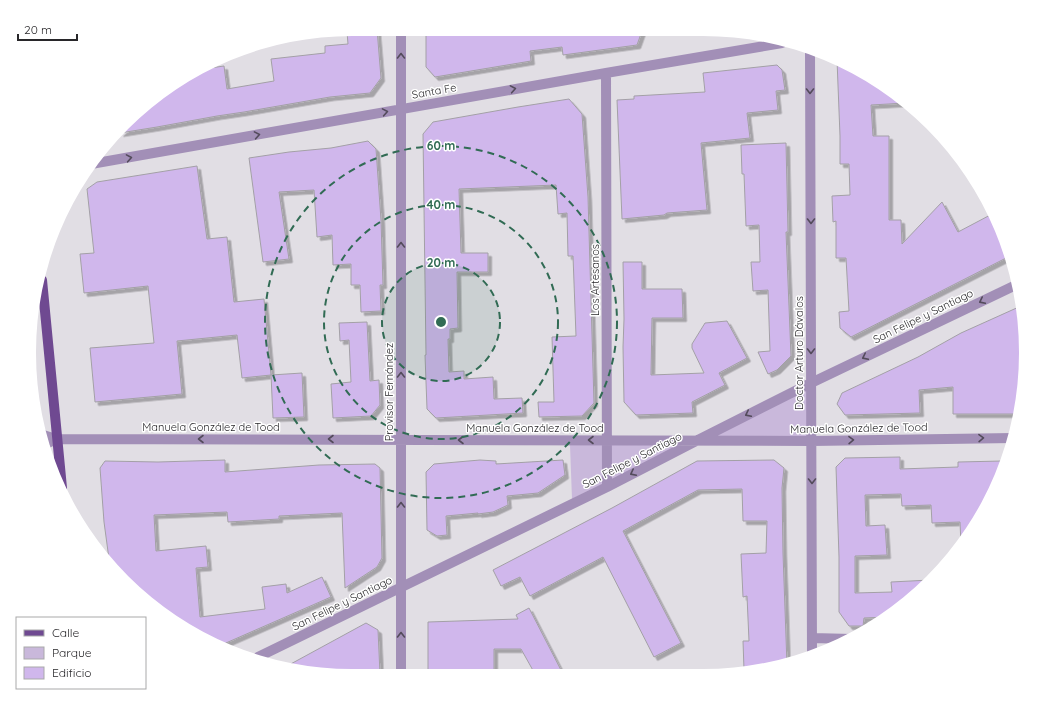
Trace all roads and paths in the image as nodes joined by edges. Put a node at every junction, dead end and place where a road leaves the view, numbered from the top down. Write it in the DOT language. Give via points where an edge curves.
graph roads {
  1 [pos="401,36"];
  2 [pos="774,44"];
  3 [pos="810,55"];
  4 [pos="606,73"];
  5 [pos="401,109"];
  6 [pos="99,163"];
  7 [pos="1012,287"];
  8 [pos="43,288"];
  9 [pos="812,383"];
  10 [pos="48,436"];
  11 [pos="56,438"];
  12 [pos="1007,438"];
  13 [pos="401,440"];
  14 [pos="607,440"];
  15 [pos="696,440"];
  16 [pos="812,441"];
  17 [pos="49,442"];
  18 [pos="60,475"];
  19 [pos="606,487"];
  20 [pos="402,587"];
  21 [pos="812,638"];
  22 [pos="837,639"];
  23 [pos="812,649"];
  24 [pos="262,655"];
  25 [pos="401,669"];
  5 -- 1 [label="street, Provisor Fernández, one-way"];
  2 -- 4 [label="street, Santa Fe"];
  3 -- 9 [label="street, Doctor Arturo Dávalos, one-way"];
  5 -- 4 [label="street, Santa Fe, one-way"];
  4 -- 14 [label="street, Los Artesanos"];
  6 -- 5 [label="street, Santa Fe, one-way"];
  13 -- 5 [label="street, Provisor Fernández, one-way"];
  7 -- 9 [label="street, San Felipe y Santiago, one-way"];
  8 -- 11 [label="main road"];
  9 -- 15 [label="street, San Felipe y Santiago, one-way"];
  9 -- 16 [label="street, Doctor Arturo Dávalos"];
  10 -- 11 [label="street, Manuela González de Tood"];
  13 -- 11 [label="street, Manuela González de Tood, one-way"];
  11 -- 17 [label="street"];
  11 -- 18 [label="main road"];
  16 -- 12 [label="street, Manuela González de Tood, one-way"];
  14 -- 13 [label="street, Manuela González de Tood, one-way"];
  20 -- 13 [label="street, Provisor Fernández, one-way"];
  14 -- 15 [label="street, Manuela González de Tood"];
  14 -- 19 [label="street, Los Artesanos"];
  15 -- 16 [label="street, Manuela González de Tood"];
  15 -- 19 [label="street, San Felipe y Santiago, one-way"];
  16 -- 21 [label="street, Doctor Arturo Dávalos, one-way"];
  19 -- 20 [label="street, San Felipe y Santiago"];
  20 -- 24 [label="street, San Felipe y Santiago"];
  25 -- 20 [label="street, Provisor Fernández, one-way"];
  21 -- 22 [label="street"];
  21 -- 23 [label="street, Doctor Arturo Dávalos"];
}
